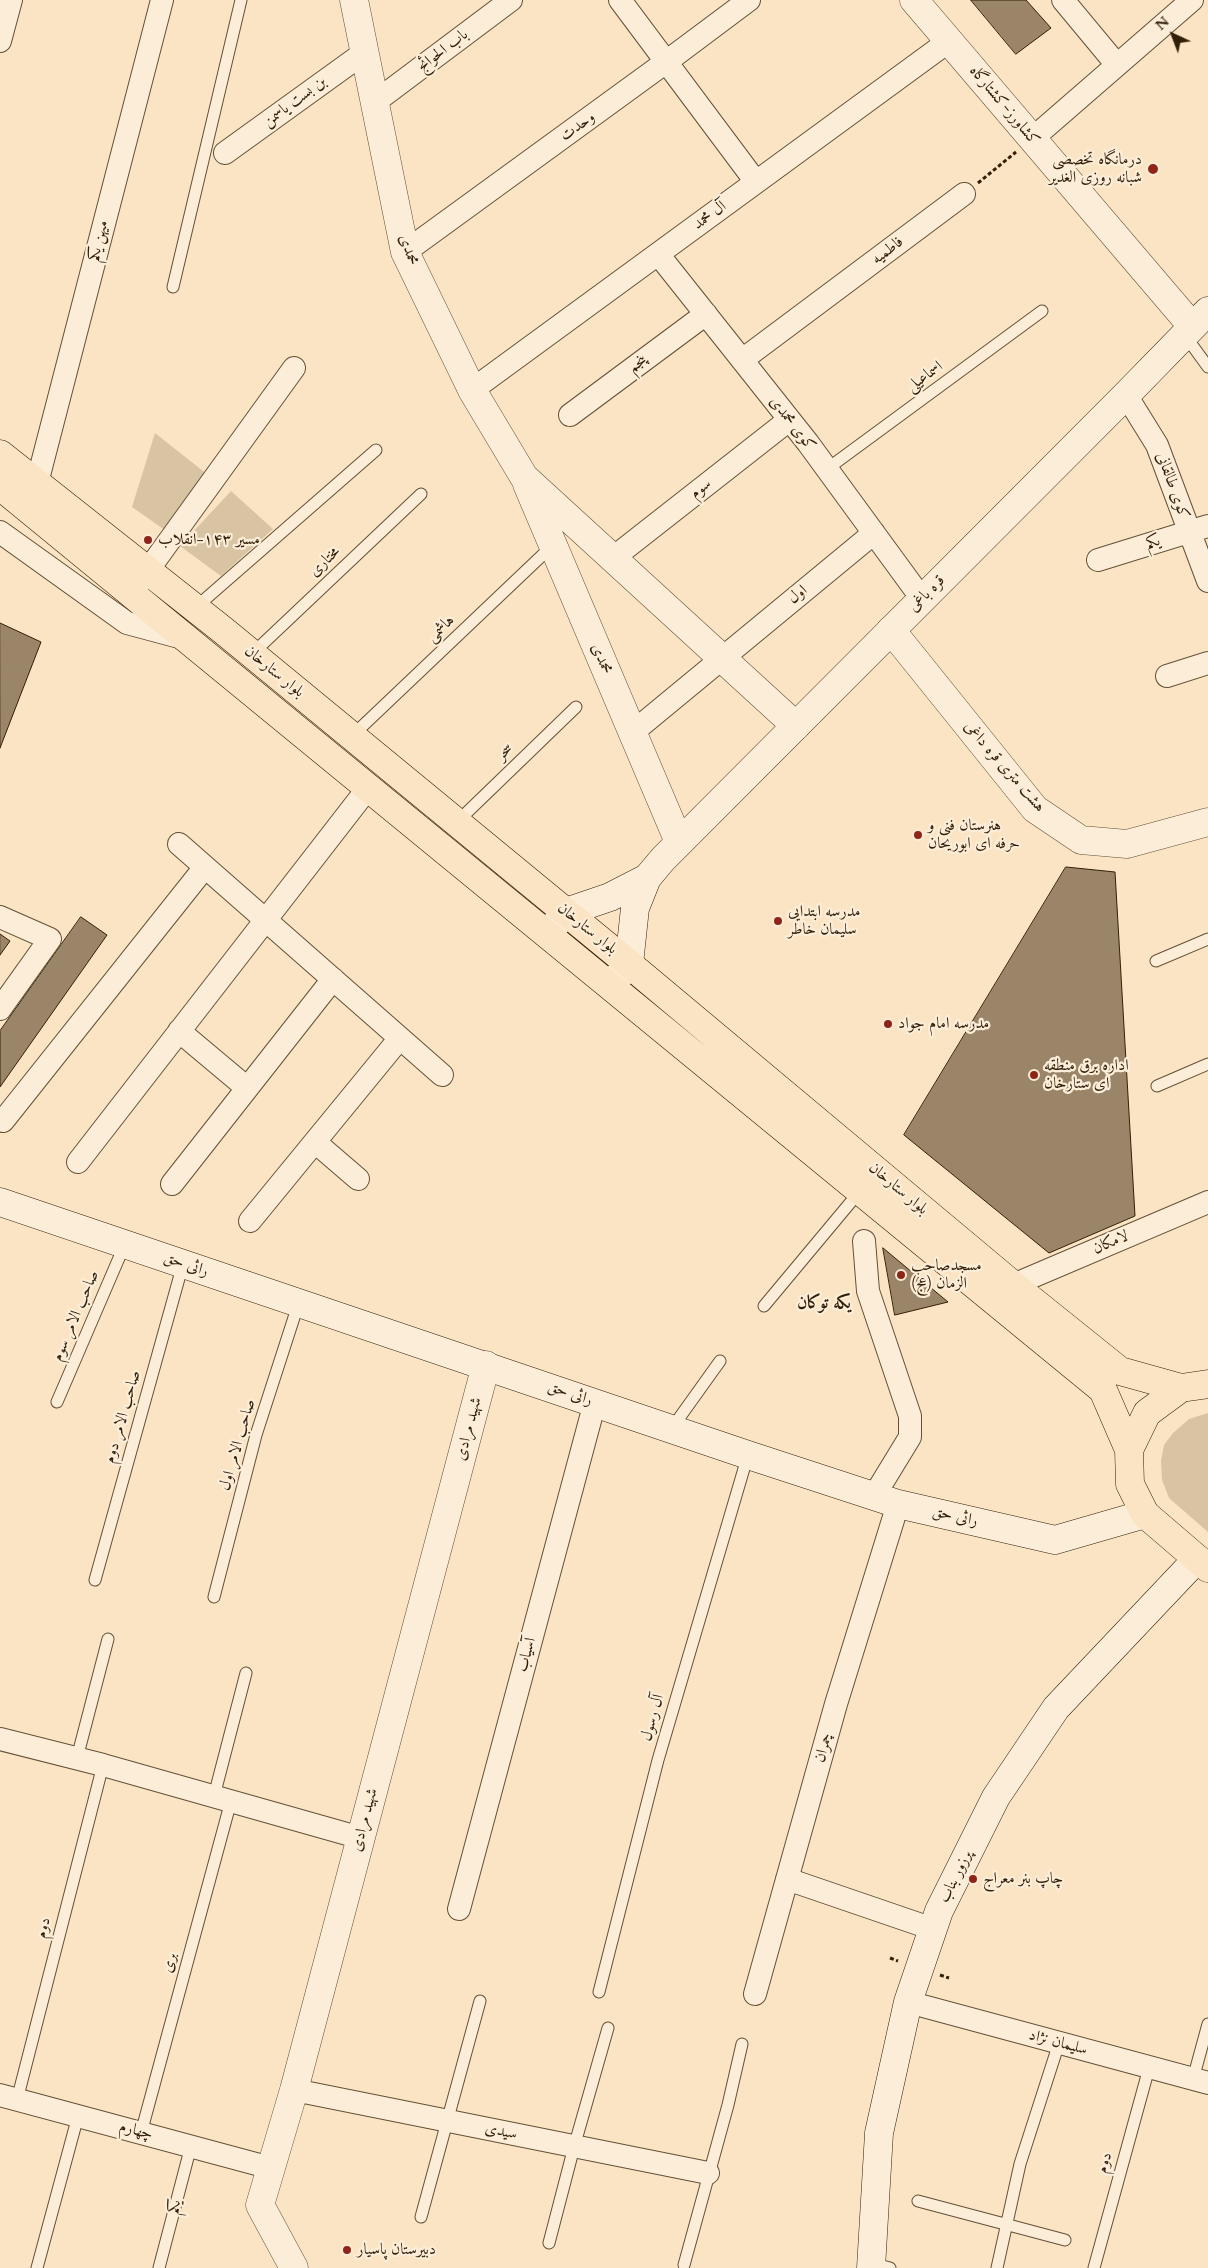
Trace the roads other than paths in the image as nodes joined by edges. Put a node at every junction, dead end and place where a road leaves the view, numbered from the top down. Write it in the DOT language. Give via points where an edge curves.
graph roads {
  1 [pos="11,0"];
  2 [pos="162,0"];
  3 [pos="241,0"];
  4 [pos="354,0"];
  5 [pos="511,0"];
  6 [pos="620,0"];
  7 [pos="749,0"];
  8 [pos="914,0"];
  9 [pos="1063,0"];
  10 [pos="1192,0"];
  11 [pos="0,41"];
  12 [pos="949,41"];
  13 [pos="365,52"];
  14 [pos="666,62"];
  15 [pos="1117,65"];
  16 [pos="375,102"];
  17 [pos="1032,139"];
  18 [pos="225,153"];
  19 [pos="756,182"];
  20 [pos="964,194"];
  21 [pos="405,252"];
  22 [pos="658,254"];
  23 [pos="173,287"];
  24 [pos="1042,311"];
  25 [pos="706,314"];
  26 [pos="1195,324"];
  27 [pos="742,360"];
  28 [pos="1208,367"];
  29 [pos="294,368"];
  30 [pos="472,390"];
  31 [pos="1126,395"];
  32 [pos="570,415"];
  33 [pos="789,420"];
  34 [pos="376,450"];
  35 [pos="0,454"];
  36 [pos="827,469"];
  37 [pos="524,477"];
  38 [pos="37,483"];
  39 [pos="0,486"];
  40 [pos="421,494"];
  41 [pos="1198,529"];
  42 [pos="0,532"];
  43 [pos="874,533"];
  44 [pos="552,546"];
  45 [pos="613,558"];
  46 [pos="1098,560"];
  47 [pos="148,570"];
  48 [pos="1208,582"];
  49 [pos="131,593"];
  50 [pos="922,598"];
  51 [pos="195,608"];
  52 [pos="890,630"];
  53 [pos="187,639"];
  54 [pos="252,654"];
  55 [pos="722,657"];
  56 [pos="1208,663"];
  57 [pos="1167,676"];
  58 [pos="576,707"];
  59 [pos="796,726"];
  60 [pos="633,732"];
  61 [pos="352,736"];
  62 [pos="368,788"];
  63 [pos="457,822"];
  64 [pos="1208,822"];
  65 [pos="679,842"];
  66 [pos="179,844"];
  67 [pos="205,867"];
  68 [pos="647,878"];
  69 [pos="566,912"];
  70 [pos="0,917"];
  71 [pos="265,919"];
  72 [pos="548,933"];
  73 [pos="1208,939"];
  74 [pos="1156,961"];
  75 [pos="630,964"];
  76 [pos="333,979"];
  77 [pos="610,986"];
  78 [pos="0,1010"];
  79 [pos="179,1031"];
  80 [pos="400,1038"];
  81 [pos="1208,1064"];
  82 [pos="442,1075"];
  83 [pos="1157,1086"];
  84 [pos="247,1088"];
  85 [pos="3,1121"];
  86 [pos="315,1142"];
  87 [pos="78,1162"];
  88 [pos="358,1179"];
  89 [pos="172,1184"];
  90 [pos="860,1191"];
  91 [pos="0,1202"];
  92 [pos="1208,1202"];
  93 [pos="250,1222"];
  94 [pos="864,1241"];
  95 [pos="125,1244"];
  96 [pos="183,1264"];
  97 [pos="1013,1285"];
  98 [pos="299,1302"];
  99 [pos="764,1306"];
  100 [pos="720,1361"];
  101 [pos="486,1365"];
  102 [pos="1208,1384"];
  103 [pos="1181,1388"];
  104 [pos="56,1402"];
  105 [pos="595,1402"];
  106 [pos="672,1428"];
  107 [pos="1129,1450"];
  108 [pos="748,1455"];
  109 [pos="886,1500"];
  110 [pos="1145,1514"];
  111 [pos="1203,1563"];
  112 [pos="95,1580"];
  113 [pos="214,1597"];
  114 [pos="108,1639"];
  115 [pos="246,1672"];
  116 [pos="0,1740"];
  117 [pos="77,1758"];
  118 [pos="103,1765"];
  119 [pos="222,1799"];
  120 [pos="361,1838"];
  121 [pos="788,1879"];
  122 [pos="459,1909"];
  123 [pos="933,1930"];
  124 [pos="599,1992"];
  125 [pos="755,1994"];
  126 [pos="480,2001"];
  127 [pos="908,2002"];
  128 [pos="1208,2024"];
  129 [pos="608,2028"];
  130 [pos="1059,2043"];
  131 [pos="742,2044"];
  132 [pos="1150,2068"];
  133 [pos="1201,2081"];
  134 [pos="294,2090"];
  135 [pos="8,2097"];
  136 [pos="78,2116"];
  137 [pos="447,2121"];
  138 [pos="141,2133"];
  139 [pos="191,2146"];
  140 [pos="574,2147"];
  141 [pos="272,2168"];
  142 [pos="708,2173"];
  143 [pos="918,2201"];
  144 [pos="422,2217"];
  145 [pos="1006,2225"];
  146 [pos="1065,2240"];
  147 [pos="549,2243"];
  148 [pos="684,2265"];
  149 [pos="877,2266"];
  150 [pos="37,2268"];
  151 [pos="159,2268"];
  152 [pos="294,2268"];
  153 [pos="997,2268"];
  154 [pos="1094,2268"];
  1 -- 11 [label="street"];
  2 -- 38 [label="street, میهن یکم"];
  3 -- 23 [label="lane"];
  4 -- 13 [label="street, محمدی"];
  5 -- 16 [label="street, باب الحوائج"];
  6 -- 14 [label="street"];
  7 -- 14 [label="street, وحدت"];
  8 -- 12 [label="street, کشاورز-کشتارگاه"];
  9 -- 15 [label="street"];
  10 -- 15 [label="street"];
  12 -- 17 [label="street, کشاورز-کشتارگاه"];
  12 -- 19 [label="street, آل محمد"];
  13 -- 16 [label="street, محمدی"];
  13 -- 18 [label="street, بن بست یاسمن"];
  14 -- 19 [label="street"];
  14 -- 21 [label="street, وحدت"];
  15 -- 17 [label="street"];
  16 -- 21 [label="street, محمدی"];
  17 -- 26 [label="street, کشاورز-کشتارگاه"];
  19 -- 22 [label="street, آل محمد"];
  20 -- 27 [label="street, فاطمیه"];
  21 -- 30 [label="street, محمدی"];
  22 -- 25 [label="street, کوی محمدی"];
  22 -- 30 [label="street, آل محمد"];
  24 -- 36 [label="lane, اسماعیلی"];
  25 -- 27 [label="street, کوی محمدی"];
  25 -- 32 [label="street, پنجم"];
  26 -- 28 [label="lane"];
  26 -- 31 [label="street, قره باغی"];
  27 -- 33 [label="street, کوی محمدی"];
  29 -- 47 [label="street"];
  30 -- 37 [label="street, محمدی"];
  31 -- 41 [label="street, کوی طالقانی" via="1157,445"];
  31 -- 50 [label="street, قره باغی"];
  33 -- 36 [label="street, کوی محمدی"];
  33 -- 45 [label="street, سوم"];
  34 -- 51 [label="lane"];
  35 -- 38 [label="main road, بلوار ستارخان"];
  36 -- 43 [label="street, کوی محمدی"];
  37 -- 44 [label="street, محمدی"];
  37 -- 45 [label="street, محمدی"];
  38 -- 47 [label="main road, بلوار ستارخان"];
  39 -- 49 [label="main road, بلوار ستارخان"];
  40 -- 54 [label="lane, مختاری"];
  41 -- 46 [label="street, یکم"];
  41 -- 48 [label="street, کوی طالقانی"];
  42 -- 53 [label="street" via="127,623"];
  43 -- 50 [label="street, کوی محمدی"];
  43 -- 55 [label="street, اول"];
  44 -- 60 [label="street, محمدی"];
  44 -- 61 [label="lane, هاشمی"];
  45 -- 55 [label="street, محمدی"];
  47 -- 49 [label="street"];
  47 -- 51 [label="main road, بلوار ستارخان"];
  49 -- 53 [label="main road, بلوار ستارخان"];
  50 -- 52 [label="street, قره باغی"];
  51 -- 54 [label="main road, بلوار ستارخان"];
  52 -- 59 [label="street, قره باغی"];
  52 -- 64 [label="street, هشت متری قره داغی" via="1035,809 1081,840 1127,844"];
  53 -- 62 [label="main road, بلوار ستارخان"];
  54 -- 61 [label="main road, بلوار ستارخان"];
  55 -- 59 [label="street, محمدی"];
  55 -- 60 [label="street, اول"];
  56 -- 57 [label="street"];
  58 -- 63 [label="lane, سحر"];
  59 -- 65 [label="street, قره باغی"];
  60 -- 65 [label="street, محمدی"];
  61 -- 63 [label="main road, بلوار ستارخان"];
  62 -- 71 [label="street"];
  62 -- 72 [label="main road, بلوار ستارخان"];
  63 -- 69 [label="main road, بلوار ستارخان"];
  65 -- 68 [label="street, قره باغی"];
  66 -- 67 [label="street"];
  67 -- 71 [label="street"];
  67 -- 85 [label="street"];
  68 -- 69 [label="street, قره باغی"];
  68 -- 75 [label="street, قره باغی" via="635,908"];
  69 -- 72 [label="street, قره باغی"];
  69 -- 75 [label="main road, بلوار ستارخان"];
  70 -- 78 [label="street" via="50,939"];
  71 -- 76 [label="street"];
  71 -- 79 [label="street"];
  72 -- 77 [label="main road, بلوار ستارخان"];
  73 -- 74 [label="lane"];
  75 -- 77 [label="street"];
  75 -- 97 [label="main road, بلوار ستارخان"];
  76 -- 80 [label="street"];
  76 -- 84 [label="street"];
  77 -- 90 [label="main road, بلوار ستارخان"];
  79 -- 84 [label="street"];
  79 -- 87 [label="street"];
  80 -- 82 [label="street"];
  80 -- 86 [label="street"];
  81 -- 83 [label="lane"];
  84 -- 89 [label="street"];
  86 -- 88 [label="street"];
  86 -- 93 [label="street"];
  90 -- 99 [label="lane"];
  90 -- 107 [label="main road, بلوار ستارخان" via="1103,1390"];
  91 -- 95 [label="street, راثی حق"];
  92 -- 97 [label="street, لامکان"];
  94 -- 109 [label="street, چمران" via="868,1291 910,1416 910,1436"];
  95 -- 96 [label="street, راثی حق"];
  95 -- 104 [label="lane, صاحب الامر سوم"];
  96 -- 98 [label="street, راثی حق"];
  96 -- 112 [label="lane, صاحب الامر دوم"];
  97 -- 103 [label="main road, بلوار ستارخان" via="1120,1370"];
  98 -- 101 [label="street, راثی حق"];
  98 -- 113 [label="lane, صاحب الامر اول" via="256,1435"];
  100 -- 106 [label="lane"];
  101 -- 105 [label="street, راثی حق"];
  101 -- 120 [label="street, شهید مرادی"];
  102 -- 103 [label="main road"];
  103 -- 107 [label="main road" via="1147,1413"];
  105 -- 106 [label="street, راثی حق"];
  105 -- 122 [label="street, آسیاب"];
  106 -- 108 [label="street, راثی حق"];
  107 -- 110 [label="main road" via="1130,1484"];
  108 -- 109 [label="street, راثی حق"];
  108 -- 124 [label="lane, آل رسول" via="658,1760"];
  109 -- 110 [label="street, راثی حق" via="1055,1540"];
  109 -- 121 [label="street, چمران" via="836,1704"];
  110 -- 111 [label="main road"];
  111 -- 123 [label="street, پرزور بناب" via="1056,1708 996,1797 939,1911"];
  114 -- 117 [label="lane"];
  115 -- 119 [label="lane, بری"];
  116 -- 117 [label="street"];
  117 -- 118 [label="street"];
  118 -- 119 [label="street"];
  118 -- 135 [label="lane, دوم"];
  119 -- 120 [label="street"];
  119 -- 138 [label="lane, بری"];
  120 -- 134 [label="street, شهید مرادی"];
  121 -- 123 [label="street"];
  121 -- 125 [label="street, چمران"];
  123 -- 127 [label="street, پرزور بناب"];
  126 -- 137 [label="lane"];
  127 -- 130 [label="street, سلیمان نژاد"];
  127 -- 149 [label="street, پرزور بناب" via="878,2133"];
  128 -- 133 [label="lane"];
  129 -- 140 [label="lane"];
  130 -- 132 [label="street, سلیمان نژاد"];
  130 -- 145 [label="lane" via="1020,2164"];
  131 -- 142 [label="lane"];
  132 -- 133 [label="street, سلیمان نژاد"];
  132 -- 154 [label="lane, دوم"];
  134 -- 137 [label="street, سیدی"];
  134 -- 141 [label="street, شهید مرادی"];
  135 -- 136 [label="street, چهارم"];
  136 -- 138 [label="street, چهارم"];
  136 -- 150 [label="lane"];
  137 -- 140 [label="street, سیدی"];
  137 -- 144 [label="lane"];
  138 -- 139 [label="street, چهارم"];
  139 -- 141 [label="street, چهارم"];
  139 -- 151 [label="lane, یکم"];
  140 -- 142 [label="street, سیدی"];
  140 -- 147 [label="lane"];
  141 -- 152 [label="street, شهید مرادی" via="260,2205"];
  142 -- 148 [label="lane"];
  143 -- 145 [label="lane"];
  145 -- 146 [label="lane"];
  145 -- 153 [label="lane"];
}
